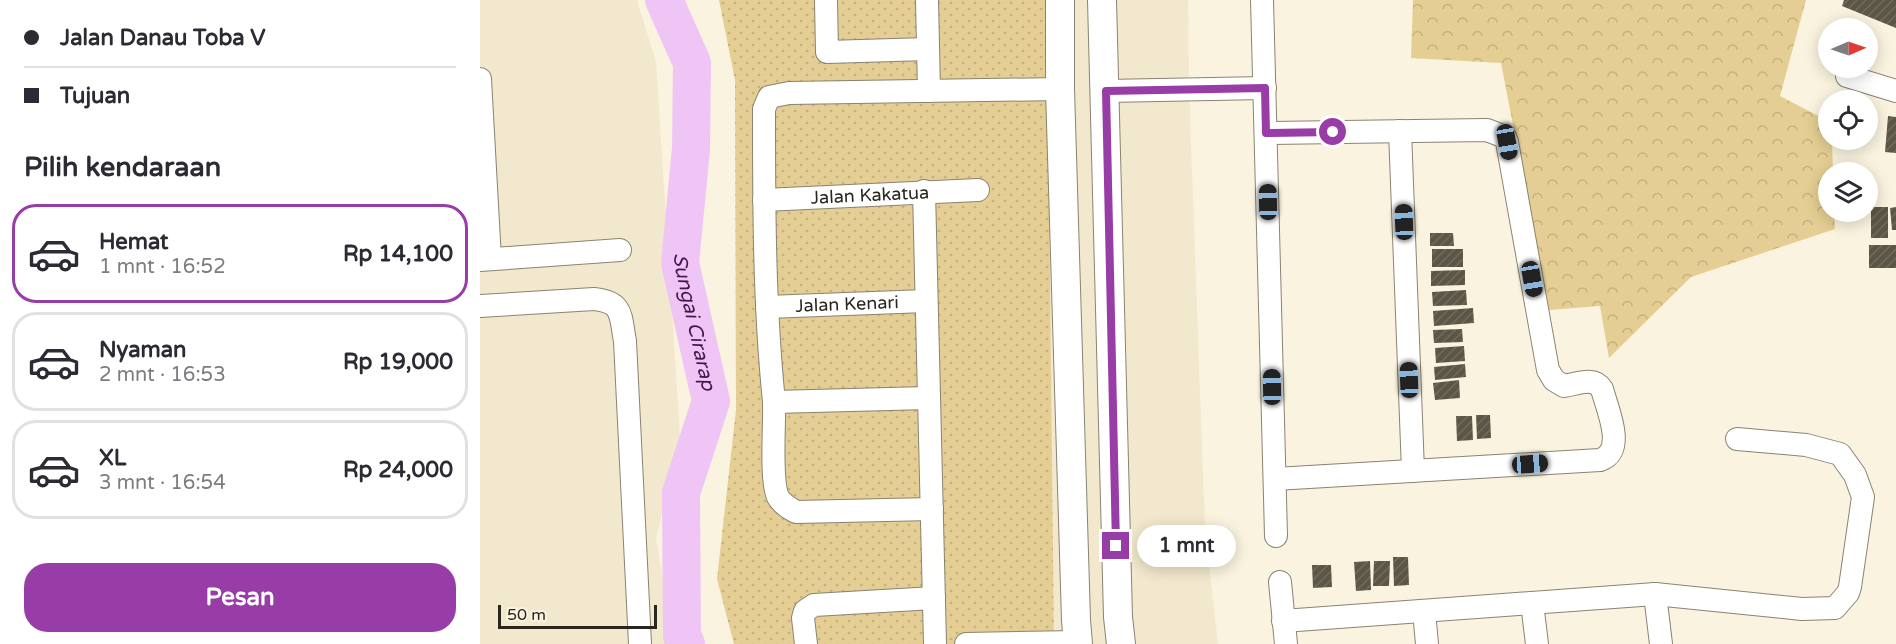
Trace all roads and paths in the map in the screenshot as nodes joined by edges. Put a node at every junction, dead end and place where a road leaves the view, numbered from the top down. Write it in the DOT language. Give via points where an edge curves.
graph roads {
  1 [pos="826,0"];
  2 [pos="927,0"];
  3 [pos="1060,0"];
  4 [pos="1102,0"];
  5 [pos="1262,0"];
  6 [pos="1061,48"];
  7 [pos="1104,49"];
  8 [pos="928,50"];
  9 [pos="1860,78"];
  10 [pos="480,79"];
  11 [pos="1893,83"];
  12 [pos="1265,88"];
  13 [pos="1060,89"];
  14 [pos="929,91"];
  15 [pos="1106,91"];
  16 [pos="1400,131"];
  17 [pos="1266,133"];
  18 [pos="978,190"];
  19 [pos="924,191"];
  20 [pos="764,200"];
  21 [pos="620,250"];
  22 [pos="485,259"];
  23 [pos="926,301"];
  24 [pos="480,306"];
  25 [pos="767,307"];
  26 [pos="928,398"];
  27 [pos="774,402"];
  28 [pos="1737,439"];
  29 [pos="1413,471"];
  30 [pos="1275,479"];
  31 [pos="932,508"];
  32 [pos="1276,536"];
  33 [pos="1280,582"];
  34 [pos="1655,594"];
  35 [pos="934,598"];
  36 [pos="1532,603"];
  37 [pos="1424,611"];
  38 [pos="1283,621"];
  39 [pos="1078,643"];
  40 [pos="640,644"];
  41 [pos="806,644"];
  42 [pos="935,644"];
  43 [pos="966,644"];
  44 [pos="1121,644"];
  45 [pos="1286,644"];
  46 [pos="1427,644"];
  47 [pos="1537,644"];
  48 [pos="1660,644"];
  1 -- 8 [label="street" via="827,52"];
  2 -- 8 [label="street"];
  3 -- 6 [label="main road"];
  4 -- 7 [label="main road"];
  5 -- 12 [label="street"];
  6 -- 7 [label="main road"];
  6 -- 13 [label="main road"];
  7 -- 15 [label="main road"];
  8 -- 14 [label="street"];
  9 -- 11 [label="street"];
  10 -- 22 [label="street"];
  12 -- 15 [label="street"];
  12 -- 17 [label="street"];
  13 -- 14 [label="street"];
  13 -- 39 [label="main road"];
  14 -- 20 [label="street" via="789,93 769,97 764,109"];
  15 -- 44 [label="main road"];
  16 -- 17 [label="street"];
  16 -- 29 [label="street"];
  16 -- 29 [label="street" via="1487,130 1504,137 1548,370 1564,386 1592,381 1598,384 1615,438 1614,449 1600,460"];
  17 -- 30 [label="street"];
  18 -- 19 [label="street, Jalan Kakatua"];
  19 -- 20 [label="street, Jalan Kakatua"];
  19 -- 23 [label="street"];
  20 -- 25 [label="street"];
  21 -- 22 [label="street"];
  23 -- 25 [label="street, Jalan Kenari"];
  23 -- 26 [label="street"];
  24 -- 40 [label="street" via="594,299 608,300 618,308 625,341"];
  25 -- 27 [label="street"];
  26 -- 27 [label="street"];
  26 -- 31 [label="street"];
  27 -- 31 [label="street" via="775,490 787,507 796,512"];
  28 -- 34 [label="street" via="1806,445 1840,454 1855,475 1863,497 1848,593 1835,608 1823,609"];
  29 -- 30 [label="street"];
  30 -- 32 [label="street"];
  31 -- 35 [label="street"];
  33 -- 38 [label="street"];
  34 -- 36 [label="street"];
  34 -- 48 [label="street"];
  35 -- 41 [label="street" via="814,605 803,618"];
  35 -- 42 [label="street"];
  36 -- 37 [label="street"];
  36 -- 47 [label="street"];
  37 -- 38 [label="street"];
  37 -- 46 [label="street"];
  38 -- 45 [label="street"];
  39 -- 43 [label="street"];
}
